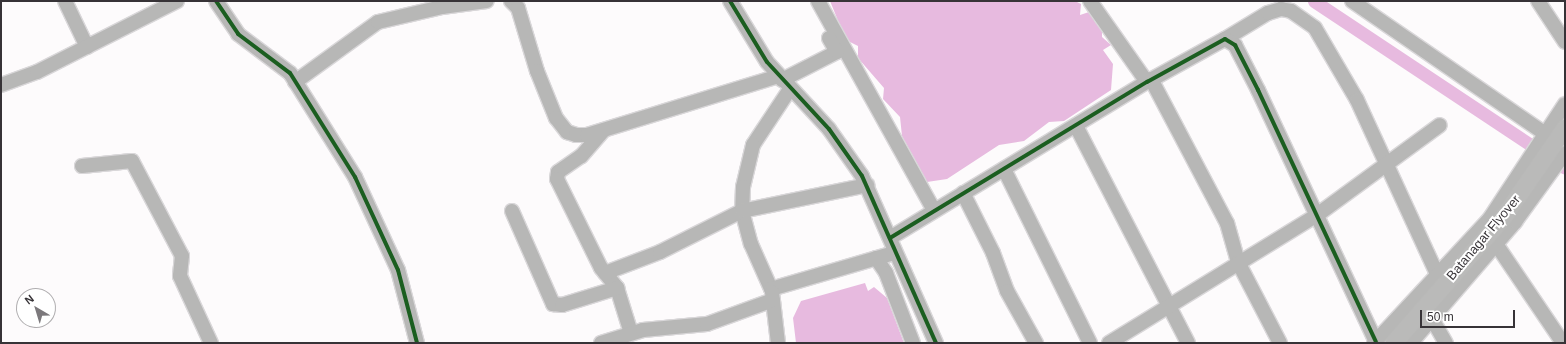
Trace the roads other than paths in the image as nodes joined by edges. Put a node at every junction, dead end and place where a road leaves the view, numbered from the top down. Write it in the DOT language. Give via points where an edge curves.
graph roads {
  1 [pos="64,1"];
  2 [pos="177,1"];
  3 [pos="216,1"];
  4 [pos="487,1"];
  5 [pos="511,1"];
  6 [pos="730,1"];
  7 [pos="807,1"];
  8 [pos="818,1"];
  9 [pos="1090,1"];
  10 [pos="1352,1"];
  11 [pos="1538,1"];
  12 [pos="1225,39"];
  13 [pos="1565,42"];
  14 [pos="87,47"];
  15 [pos="1149,81"];
  16 [pos="295,82"];
  17 [pos="784,82"];
  18 [pos="1,85"];
  19 [pos="1564,108"];
  20 [pos="1440,125"];
  21 [pos="1076,126"];
  22 [pos="1565,127"];
  23 [pos="605,129"];
  24 [pos="1546,137"];
  25 [pos="1565,153"];
  26 [pos="1388,165"];
  27 [pos="82,166"];
  28 [pos="1004,169"];
  29 [pos="867,185"];
  30 [pos="963,193"];
  31 [pos="934,210"];
  32 [pos="512,211"];
  33 [pos="742,211"];
  34 [pos="1317,215"];
  35 [pos="890,238"];
  36 [pos="1496,244"];
  37 [pos="894,252"];
  38 [pos="876,258"];
  39 [pos="1238,262"];
  40 [pos="605,273"];
  41 [pos="1438,276"];
  42 [pos="617,288"];
  43 [pos="772,294"];
  44 [pos="1170,304"];
  45 [pos="1432,319"];
  46 [pos="631,333"];
  47 [pos="1375,342"];
  48 [pos="211,343"];
  49 [pos="417,343"];
  50 [pos="601,343"];
  51 [pos="778,343"];
  52 [pos="913,343"];
  53 [pos="936,343"];
  54 [pos="1036,343"];
  55 [pos="1090,343"];
  56 [pos="1109,343"];
  57 [pos="1188,343"];
  58 [pos="1280,343"];
  59 [pos="1393,343"];
  60 [pos="1411,343"];
  61 [pos="1446,343"];
  62 [pos="1563,343"];
  1 -- 14 [label="street"];
  2 -- 14 [label="street"];
  3 -- 16 [label="street" via="238,34 280,62"];
  4 -- 16 [label="street" via="442,7 378,22"];
  5 -- 23 [label="street" via="518,8 537,72 561,126 576,135"];
  6 -- 17 [label="street"];
  7 -- 17 [label="street" via="837,52"];
  8 -- 31 [label="street"];
  9 -- 15 [label="street"];
  10 -- 24 [label="street"];
  11 -- 13 [label="street"];
  12 -- 15 [label="street"];
  12 -- 26 [label="street" via="1268,13 1286,10 1303,17 1326,42 1338,62"];
  12 -- 34 [label="street" via="1235,45"];
  14 -- 18 [label="street"];
  15 -- 21 [label="street"];
  15 -- 39 [label="street" via="1227,223"];
  16 -- 49 [label="street" via="355,177 384,239 398,270"];
  17 -- 23 [label="street"];
  17 -- 29 [label="street" via="829,129"];
  17 -- 33 [label="street" via="747,159"];
  19 -- 24 [label="street"];
  20 -- 26 [label="street"];
  21 -- 28 [label="street"];
  21 -- 44 [label="street"];
  22 -- 59 [label="main road, Batanagar Flyover" via="1503,217"];
  23 -- 40 [label="street" via="581,156 556,175"];
  24 -- 41 [label="street" via="1490,218"];
  25 -- 36 [label="street"];
  26 -- 34 [label="street"];
  26 -- 41 [label="street"];
  27 -- 48 [label="street" via="132,161 182,256 180,276"];
  28 -- 30 [label="street"];
  28 -- 55 [label="street"];
  29 -- 33 [label="street"];
  29 -- 35 [label="street"];
  30 -- 31 [label="street"];
  30 -- 54 [label="street" via="993,253 1007,291"];
  31 -- 35 [label="street"];
  32 -- 42 [label="street" via="553,304 562,305"];
  33 -- 40 [label="street" via="660,252"];
  33 -- 43 [label="street" via="751,244"];
  34 -- 39 [label="street"];
  34 -- 47 [label="street"];
  35 -- 37 [label="street"];
  36 -- 45 [label="street"];
  36 -- 62 [label="street"];
  37 -- 38 [label="street"];
  37 -- 53 [label="street"];
  38 -- 43 [label="street"];
  38 -- 52 [label="street" via="886,273"];
  39 -- 44 [label="street"];
  39 -- 58 [label="street"];
  40 -- 42 [label="street"];
  41 -- 47 [label="street"];
  42 -- 46 [label="street"];
  43 -- 46 [label="street" via="707,324"];
  43 -- 51 [label="street"];
  44 -- 56 [label="street"];
  44 -- 57 [label="street"];
  45 -- 60 [label="street"];
  45 -- 61 [label="street"];
  46 -- 50 [label="street"];
}
